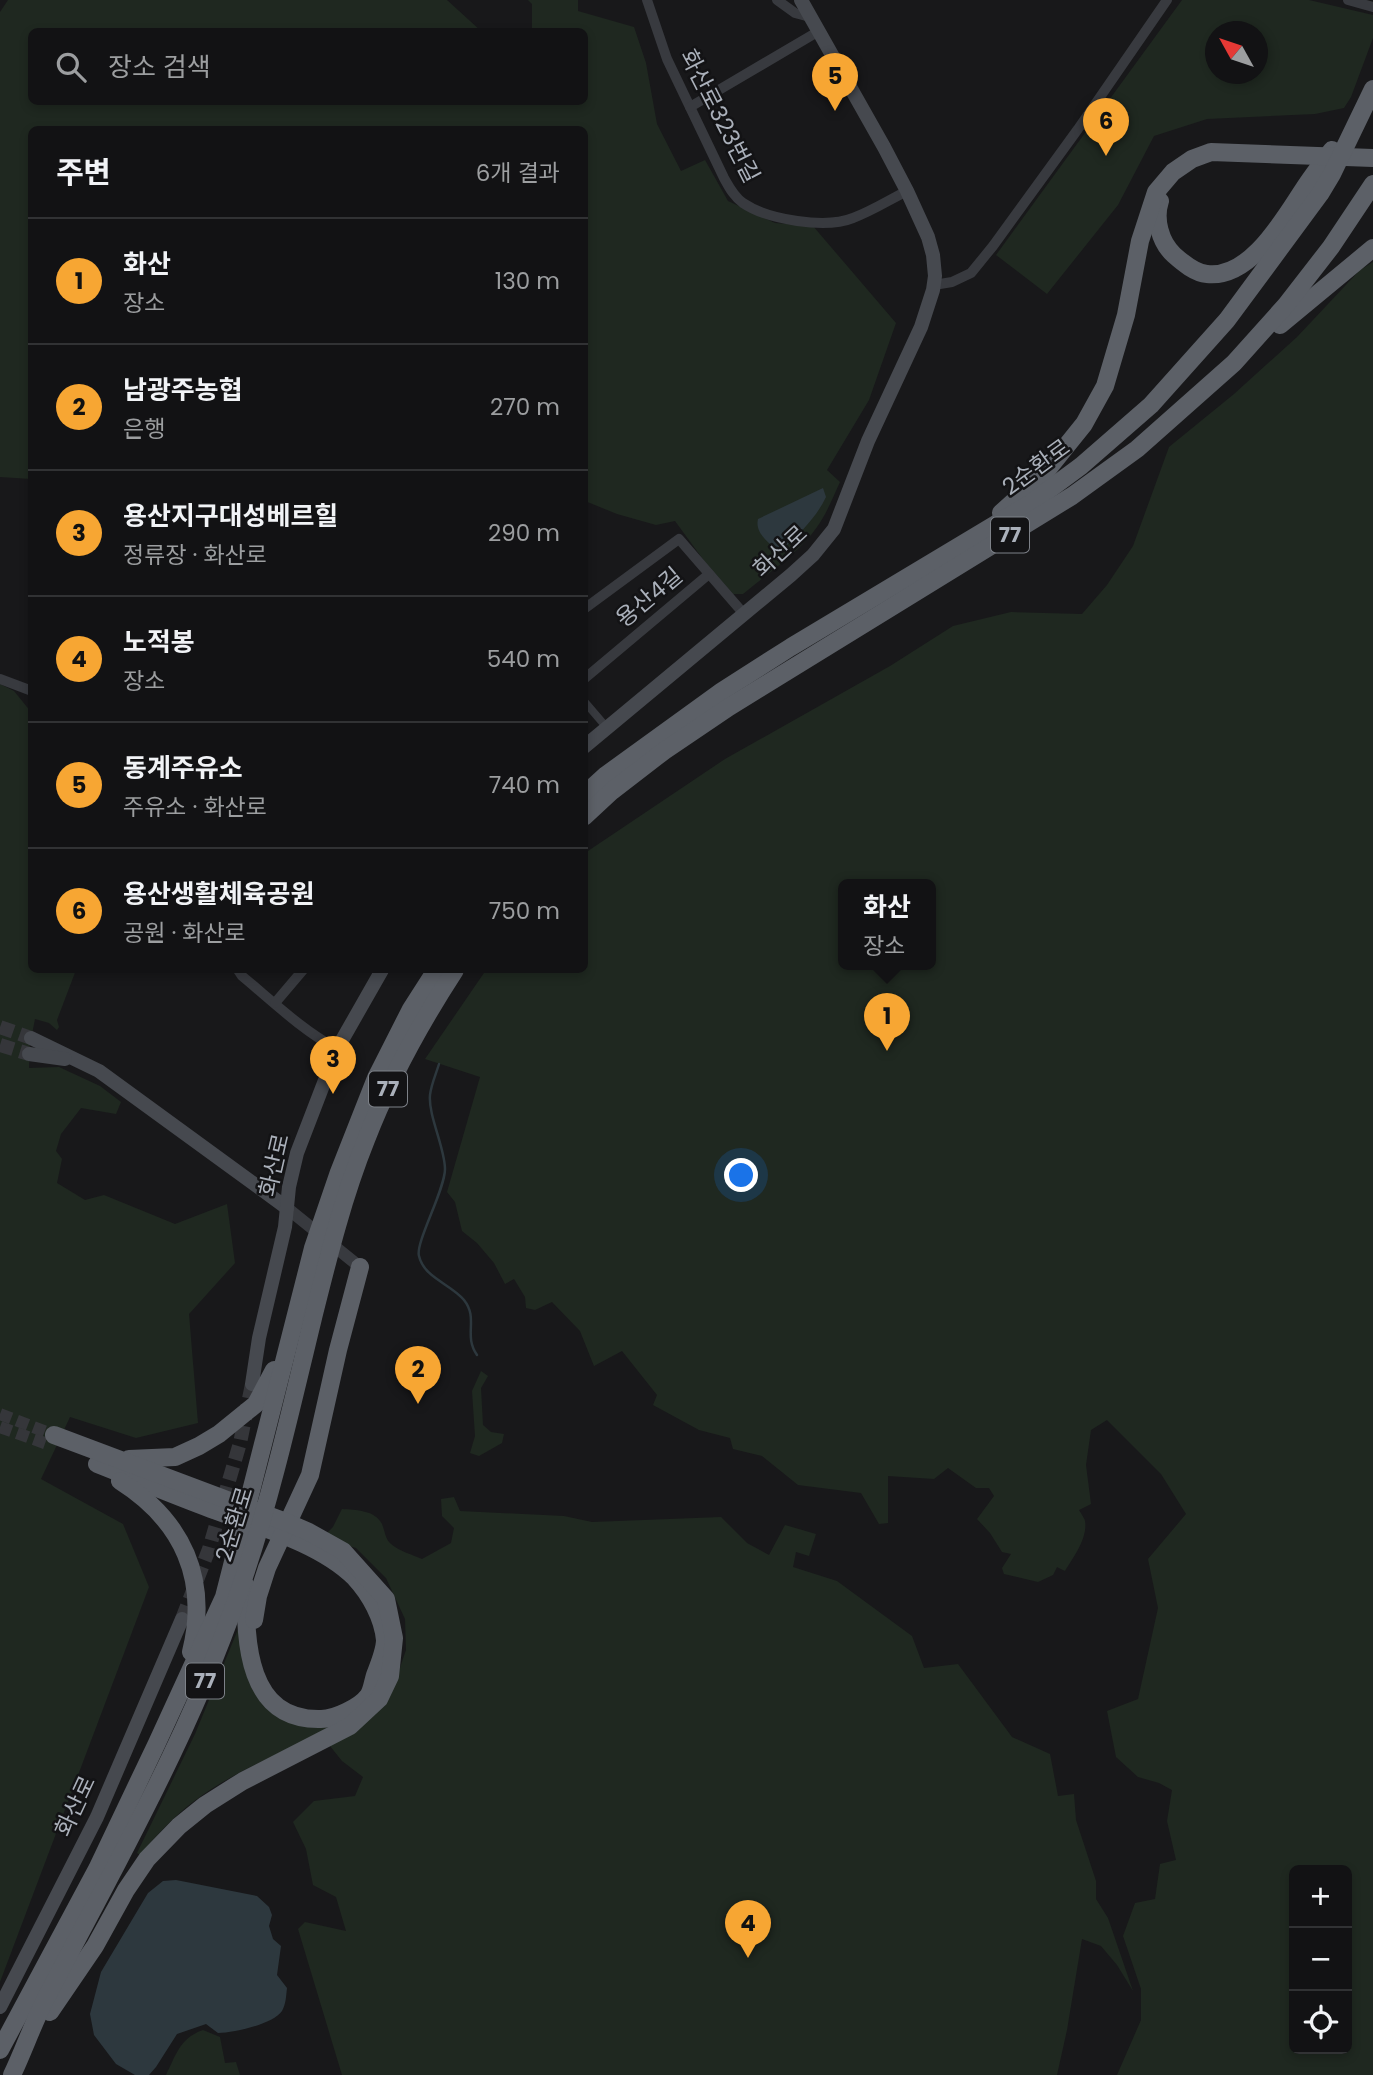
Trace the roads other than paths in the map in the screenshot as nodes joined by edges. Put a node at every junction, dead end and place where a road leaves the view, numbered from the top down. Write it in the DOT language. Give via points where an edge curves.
graph roads {
  1 [pos="646,0"];
  2 [pos="777,0"];
  3 [pos="801,0"];
  4 [pos="1167,0"];
  5 [pos="1348,0"];
  6 [pos="1373,7"];
  7 [pos="810,17"];
  8 [pos="820,31"];
  9 [pos="1370,96"];
  10 [pos="690,107"];
  11 [pos="1373,158"];
  12 [pos="1373,170"];
  13 [pos="1373,184"];
  14 [pos="1315,187"];
  15 [pos="907,191"];
  16 [pos="1373,248"];
  17 [pos="934,285"];
  18 [pos="1234,363"];
  19 [pos="984,532"];
  20 [pos="709,574"];
  21 [pos="588,606"];
  22 [pos="744,614"];
  23 [pos="588,676"];
  24 [pos="0,679"];
  25 [pos="28,690"];
  26 [pos="588,706"];
  27 [pos="608,729"];
  28 [pos="588,744"];
  29 [pos="588,791"];
  30 [pos="588,813"];
  31 [pos="240,973"];
  32 [pos="300,973"];
  33 [pos="380,973"];
  34 [pos="434,973"];
  35 [pos="453,973"];
  36 [pos="275,1003"];
  37 [pos="31,1038"];
  38 [pos="337,1049"];
  39 [pos="29,1054"];
  40 [pos="74,1060"];
  41 [pos="287,1208"];
  42 [pos="332,1216"];
  43 [pos="360,1267"];
  44 [pos="306,1281"];
  45 [pos="252,1384"];
  46 [pos="52,1440"];
  47 [pos="98,1458"];
  48 [pos="340,1557"];
  49 [pos="246,1572"];
  50 [pos="182,1619"];
  51 [pos="254,1669"];
  52 [pos="0,2007"];
  53 [pos="1,2047"];
  54 [pos="26,2047"];
  55 [pos="12,2075"];
  1 -- 10 [label="street, 화산로323번길"];
  2 -- 7 [label="street" via="794,13"];
  3 -- 7 [label="main road, 화산로"];
  4 -- 17 [label="street" via="971,273"];
  5 -- 6 [label="street"];
  7 -- 8 [label="main road, 화산로"];
  8 -- 10 [label="street"];
  8 -- 15 [label="main road, 화산로"];
  9 -- 14 [label="highway"];
  10 -- 15 [label="street, 화산로323번길" via="730,189 741,202 759,211 792,219 843,221"];
  11 -- 19 [label="highway" via="1211,152 1173,172 1156,192 1144,228 1105,386 1084,424 1043,475"];
  12 -- 14 [label="highway" via="1272,165 1186,169 1162,195 1157,211 1163,242 1197,271 1222,273 1252,256"];
  13 -- 18 [label="highway, 2순환로 / 77" via="1286,305"];
  14 -- 19 [label="highway, 2순환로 / 77" via="1227,320 1151,405 1081,466"];
  15 -- 17 [label="main road, 화산로" via="928,237"];
  16 -- 18 [label="highway"];
  17 -- 22 [label="main road, 화산로" via="834,529 813,555"];
  18 -- 30 [label="highway, 2순환로 / 77" via="1137,449 1072,496 729,707 664,751"];
  19 -- 29 [label="highway, 2순환로 / 77" via="722,691"];
  20 -- 21 [label="street" via="679,539"];
  20 -- 22 [label="street"];
  20 -- 23 [label="street, 용산4길"];
  22 -- 27 [label="main road, 화산로"];
  24 -- 25 [label="street"];
  26 -- 27 [label="street"];
  27 -- 28 [label="main road, 화산로"];
  31 -- 36 [label="street"];
  32 -- 36 [label="street"];
  33 -- 38 [label="main road, 화산로"];
  34 -- 42 [label="highway, 2순환로 / 77" via="411,1009 356,1125"];
  35 -- 42 [label="highway, 2순환로 / 77" via="396,1072"];
  36 -- 38 [label="street"];
  37 -- 40 [label="main road"];
  38 -- 41 [label="main road, 화산로" via="297,1153"];
  39 -- 40 [label="main road"];
  40 -- 41 [label="main road" via="124,1088"];
  41 -- 43 [label="street"];
  41 -- 45 [label="main road, 화산로"];
  42 -- 44 [label="highway, 2순환로 / 77" via="313,1248"];
  42 -- 49 [label="highway, 2순환로 / 77" via="328,1260"];
  43 -- 51 [label="highway" via="310,1475 258,1596"];
  44 -- 47 [label="highway" via="279,1358 256,1404 199,1446 175,1457"];
  44 -- 53 [label="highway, 2순환로 / 77" via="224,1597 97,1869"];
  46 -- 47 [label="highway"];
  47 -- 48 [label="highway"];
  47 -- 53 [label="highway" via="153,1505 173,1530 196,1586 195,1635 172,1700"];
  48 -- 51 [label="highway" via="380,1617 385,1642 368,1696 350,1710 326,1719 305,1719 289,1715 270,1701"];
  48 -- 54 [label="highway" via="386,1599 394,1638 390,1676 379,1699 350,1726 243,1781 179,1826 126,1890 95,1946"];
  49 -- 51 [label="highway" via="247,1646"];
  49 -- 54 [label="highway, 2순환로 / 77" via="184,1731 44,2003"];
  50 -- 52 [label="main road, 화산로" via="97,1817"];
  54 -- 55 [label="highway, 2순환로 / 77"];
}
